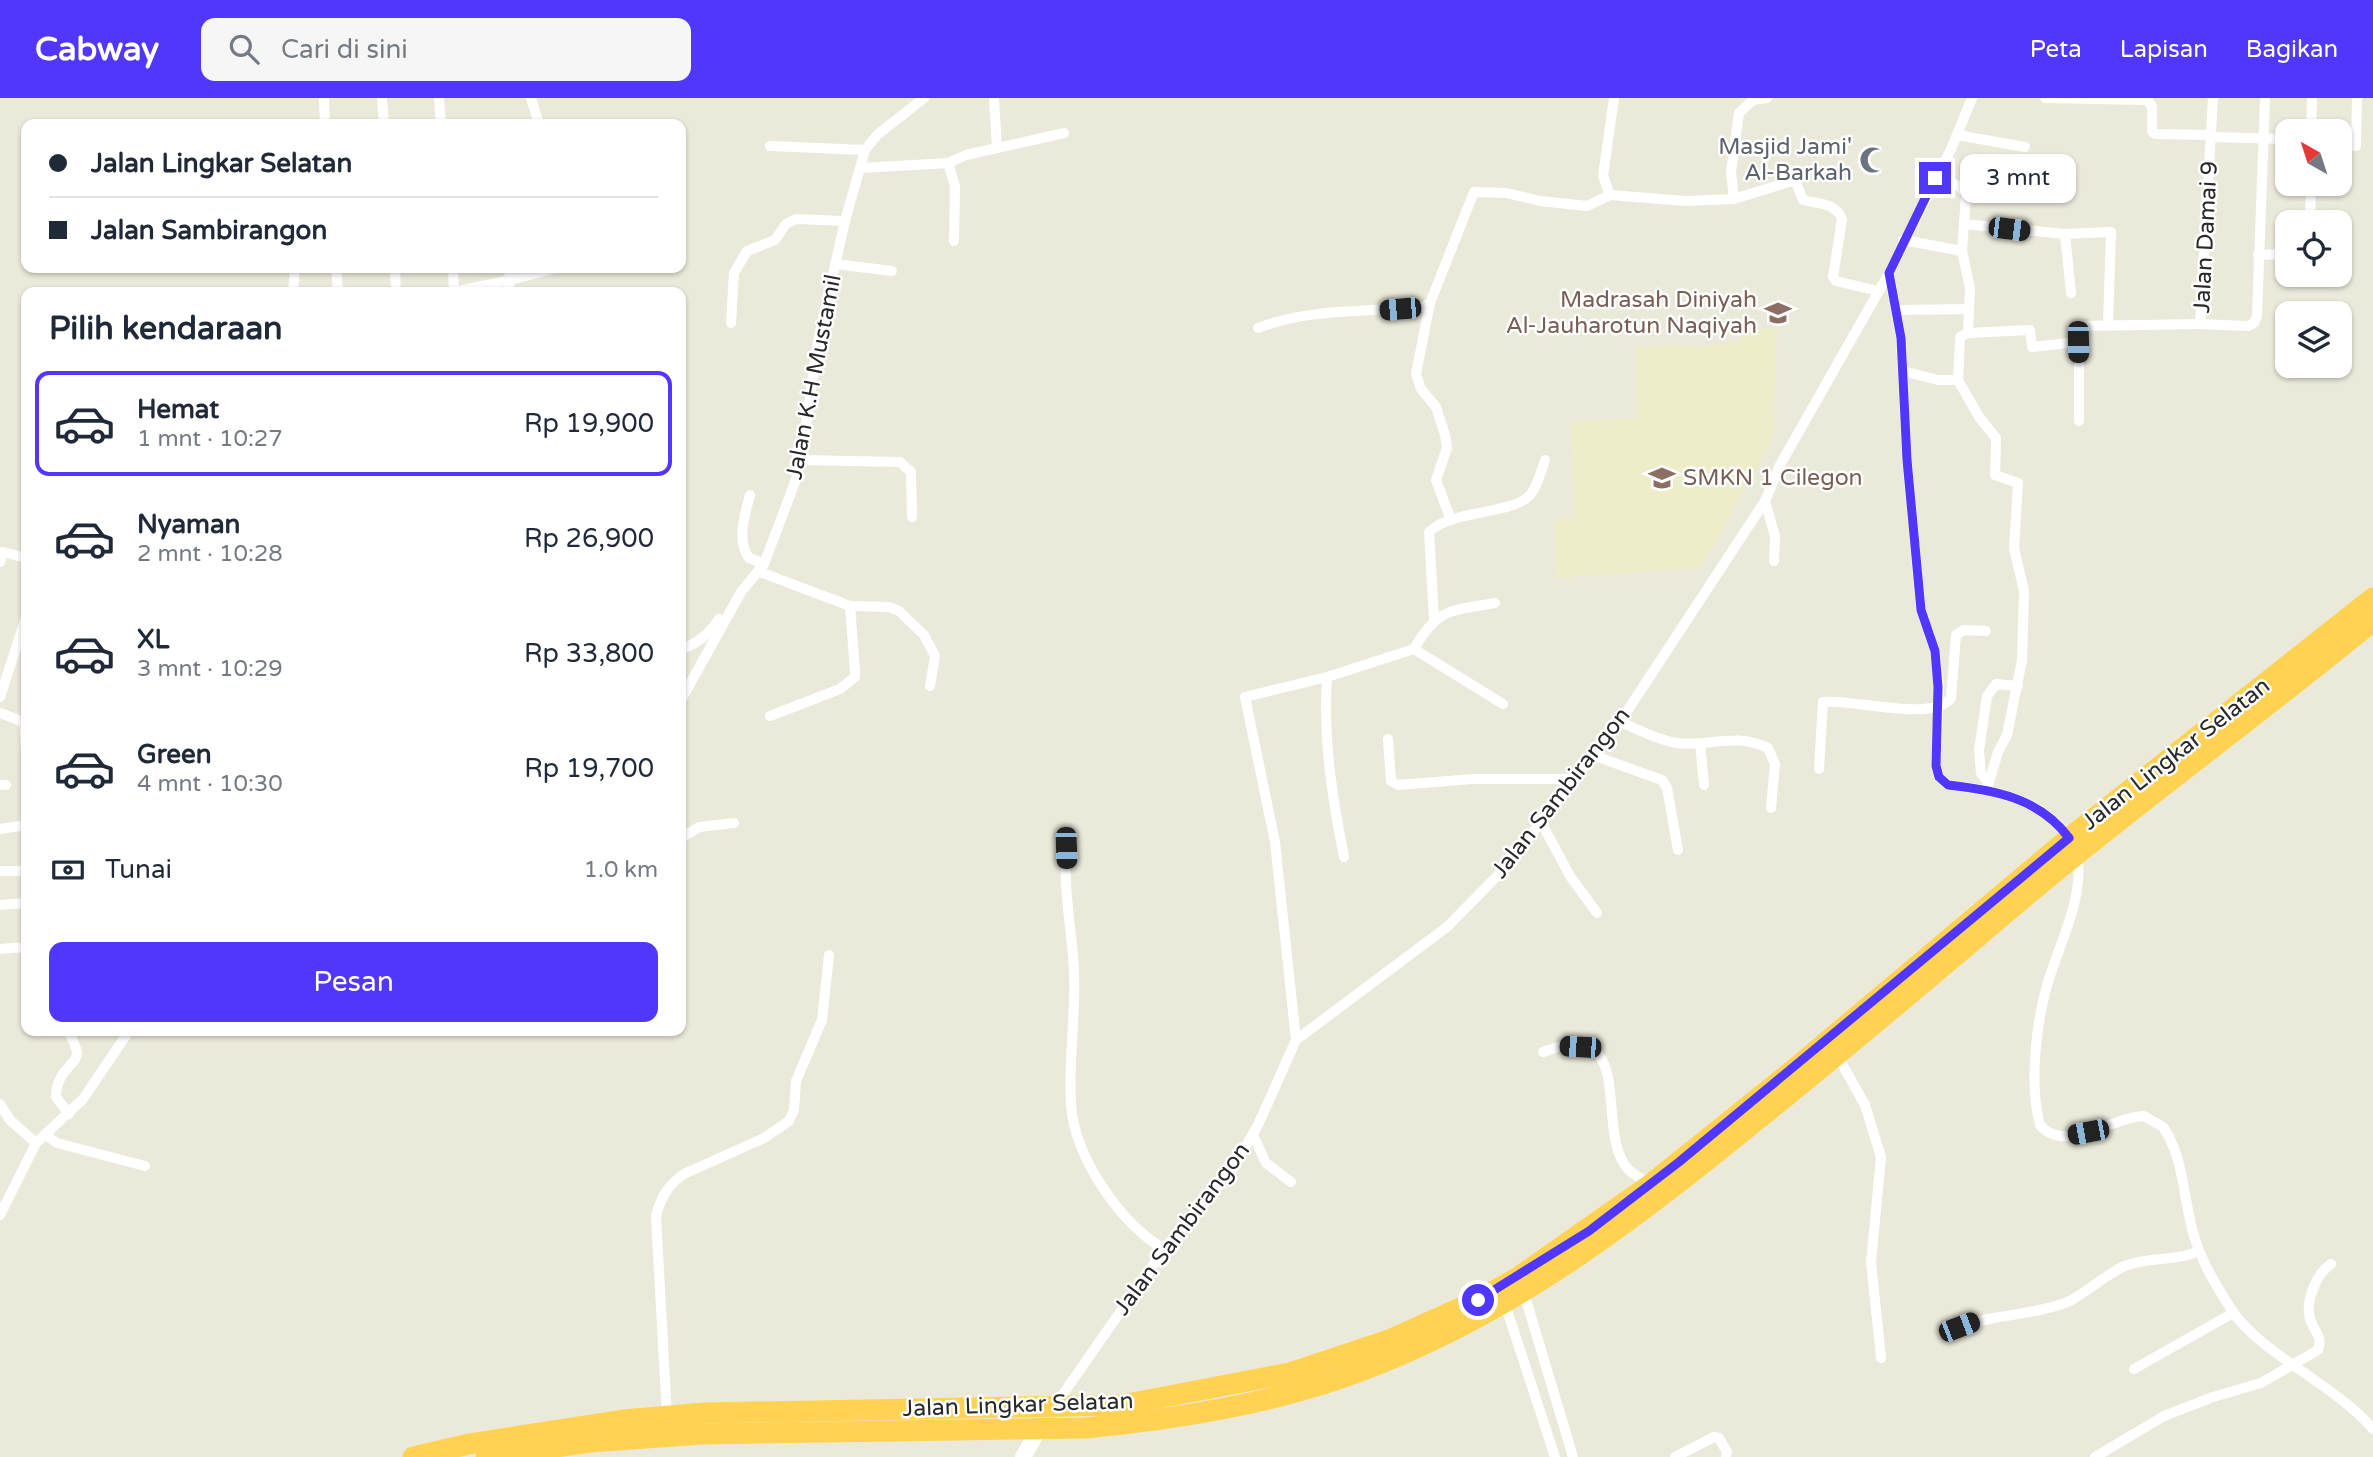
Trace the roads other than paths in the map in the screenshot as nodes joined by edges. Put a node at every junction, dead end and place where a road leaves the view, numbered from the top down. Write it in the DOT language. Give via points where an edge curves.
graph roads {
  1 [pos="324,98"];
  2 [pos="382,98"];
  3 [pos="439,98"];
  4 [pos="531,98"];
  5 [pos="925,98"];
  6 [pos="994,98"];
  7 [pos="1614,98"];
  8 [pos="1767,98"];
  9 [pos="1972,98"];
  10 [pos="2045,98"];
  11 [pos="2213,98"];
  12 [pos="2265,98"];
  13 [pos="2312,98"];
  14 [pos="2357,98"];
  15 [pos="324,119"];
  16 [pos="384,119"];
  17 [pos="441,119"];
  18 [pos="537,119"];
  19 [pos="2311,119"];
  20 [pos="1065,133"];
  21 [pos="1957,135"];
  22 [pos="2211,136"];
  23 [pos="2264,137"];
  24 [pos="2275,138"];
  25 [pos="771,146"];
  26 [pos="2352,146"];
  27 [pos="2025,147"];
  28 [pos="997,148"];
  29 [pos="865,150"];
  30 [pos="948,163"];
  31 [pos="862,168"];
  32 [pos="1935,178"];
  33 [pos="1610,195"];
  34 [pos="1734,199"];
  35 [pos="845,221"];
  36 [pos="1964,223"];
  37 [pos="2065,234"];
  38 [pos="1903,240"];
  39 [pos="954,241"];
  40 [pos="1962,251"];
  41 [pos="2275,254"];
  42 [pos="2258,255"];
  43 [pos="835,264"];
  44 [pos="892,271"];
  45 [pos="1889,273"];
  46 [pos="510,274"];
  47 [pos="476,287"];
  48 [pos="1878,291"];
  49 [pos="2071,293"];
  50 [pos="1430,303"];
  51 [pos="1968,309"];
  52 [pos="1897,310"];
  53 [pos="731,323"];
  54 [pos="2200,324"];
  55 [pos="2108,325"];
  56 [pos="1258,328"];
  57 [pos="1968,333"];
  58 [pos="2078,342"];
  59 [pos="1903,371"];
  60 [pos="1958,380"];
  61 [pos="2079,421"];
  62 [pos="801,460"];
  63 [pos="1545,460"];
  64 [pos="750,495"];
  65 [pos="1765,501"];
  66 [pos="912,517"];
  67 [pos="1451,520"];
  68 [pos="21,557"];
  69 [pos="1774,561"];
  70 [pos="0,562"];
  71 [pos="762,568"];
  72 [pos="747,584"];
  73 [pos="2373,598"];
  74 [pos="1495,603"];
  75 [pos="850,606"];
  76 [pos="1434,619"];
  77 [pos="2373,621"];
  78 [pos="1986,631"];
  79 [pos="21,632"];
  80 [pos="686,648"];
  81 [pos="1414,649"];
  82 [pos="1327,677"];
  83 [pos="2018,685"];
  84 [pos="930,686"];
  85 [pos="686,691"];
  86 [pos="0,697"];
  87 [pos="1503,704"];
  88 [pos="1936,706"];
  89 [pos="0,713"];
  90 [pos="769,716"];
  91 [pos="21,721"];
  92 [pos="1620,722"];
  93 [pos="1388,739"];
  94 [pos="1700,743"];
  95 [pos="1595,755"];
  96 [pos="1819,769"];
  97 [pos="1577,779"];
  98 [pos="1703,785"];
  99 [pos="1987,786"];
  100 [pos="1770,808"];
  101 [pos="734,823"];
  102 [pos="1542,824"];
  103 [pos="21,826"];
  104 [pos="0,829"];
  105 [pos="686,835"];
  106 [pos="1068,838"];
  107 [pos="2073,846"];
  108 [pos="1678,850"];
  109 [pos="1344,857"];
  110 [pos="21,871"];
  111 [pos="0,872"];
  112 [pos="21,903"];
  113 [pos="0,905"];
  114 [pos="1597,913"];
  115 [pos="21,947"];
  116 [pos="0,949"];
  117 [pos="829,956"];
  118 [pos="71,1036"];
  119 [pos="126,1036"];
  120 [pos="1296,1040"];
  121 [pos="1543,1052"];
  122 [pos="1837,1055"];
  123 [pos="0,1104"];
  124 [pos="69,1114"];
  125 [pos="46,1135"];
  126 [pos="1253,1135"];
  127 [pos="36,1143"];
  128 [pos="145,1166"];
  129 [pos="1684,1169"];
  130 [pos="1291,1182"];
  131 [pos="1651,1184"];
  132 [pos="0,1215"];
  133 [pos="1164,1249"];
  134 [pos="2199,1251"];
  135 [pos="2331,1264"];
  136 [pos="1515,1299"];
  137 [pos="2233,1313"];
  138 [pos="1959,1327"];
  139 [pos="1537,1338"];
  140 [pos="1519,1344"];
  141 [pos="1393,1348"];
  142 [pos="1881,1358"];
  143 [pos="2293,1363"];
  144 [pos="2134,1368"];
  145 [pos="919,1409"];
  146 [pos="1052,1409"];
  147 [pos="667,1417"];
  148 [pos="2372,1424"];
  149 [pos="1039,1429"];
  150 [pos="918,1431"];
  151 [pos="413,1457"];
  152 [pos="486,1457"];
  153 [pos="1023,1457"];
  154 [pos="1555,1457"];
  155 [pos="1573,1457"];
  156 [pos="1675,1457"];
  157 [pos="1726,1457"];
  158 [pos="2095,1457"];
  1 -- 15 [label="street"];
  2 -- 16 [label="street"];
  3 -- 17 [label="street"];
  4 -- 18 [label="street"];
  5 -- 29 [label="street"];
  6 -- 28 [label="street"];
  7 -- 33 [label="street" via="1603,176"];
  8 -- 34 [label="street" via="1753,100 1739,113 1731,172"];
  9 -- 21 [label="street, Jalan Sambirangon"];
  10 -- 22 [label="street" via="2144,99 2152,106 2155,134"];
  11 -- 22 [label="street, Jalan Damai 9"];
  12 -- 23 [label="street"];
  13 -- 19 [label="street"];
  14 -- 26 [label="street" via="2356,146"];
  20 -- 28 [label="street"];
  21 -- 27 [label="street"];
  21 -- 32 [label="street, Jalan Sambirangon"];
  22 -- 23 [label="street"];
  22 -- 54 [label="street, Jalan Damai 9"];
  23 -- 24 [label="street"];
  23 -- 42 [label="street"];
  25 -- 29 [label="street"];
  28 -- 30 [label="street"];
  29 -- 31 [label="street, Jalan K.H Mustamil"];
  30 -- 31 [label="street"];
  30 -- 39 [label="street" via="955,186"];
  31 -- 35 [label="street, Jalan K.H Mustamil"];
  32 -- 36 [label="street" via="1966,194"];
  32 -- 38 [label="street, Jalan Sambirangon"];
  33 -- 34 [label="street" via="1686,201"];
  33 -- 50 [label="street" via="1587,205 1474,192"];
  34 -- 48 [label="street" via="1795,180 1803,200 1829,205 1842,219 1833,277"];
  35 -- 43 [label="street, Jalan K.H Mustamil"];
  35 -- 53 [label="street" via="796,219 786,224 775,240 747,251 734,272"];
  36 -- 37 [label="street"];
  36 -- 40 [label="street"];
  37 -- 49 [label="street"];
  37 -- 55 [label="street" via="2110,232"];
  38 -- 40 [label="street"];
  38 -- 45 [label="street, Jalan Sambirangon"];
  40 -- 51 [label="street" via="1970,288"];
  41 -- 42 [label="street"];
  42 -- 54 [label="street, Jalan Damai 9" via="2254,323"];
  43 -- 44 [label="street"];
  43 -- 62 [label="street, Jalan K.H Mustamil" via="818,341"];
  45 -- 48 [label="street, Jalan Sambirangon"];
  45 -- 52 [label="street"];
  46 -- 47 [label="street"];
  48 -- 65 [label="street, Jalan Sambirangon" via="1780,465"];
  50 -- 56 [label="street" via="1369,312 1300,314"];
  50 -- 67 [label="street" via="1416,374 1436,407 1445,435 1447,448 1436,480"];
  51 -- 52 [label="street"];
  51 -- 57 [label="street"];
  52 -- 59 [label="street"];
  54 -- 55 [label="street"];
  55 -- 58 [label="street" via="2079,326"];
  57 -- 58 [label="street" via="2030,330 2032,347"];
  57 -- 60 [label="street" via="1960,337"];
  58 -- 61 [label="street"];
  59 -- 60 [label="street"];
  59 -- 88 [label="street" via="1921,610 1935,651"];
  60 -- 83 [label="street" via="1996,438 1995,475 2018,483 2014,548 2025,614"];
  62 -- 66 [label="street" via="900,462 911,472"];
  62 -- 71 [label="street, Jalan K.H Mustamil"];
  63 -- 67 [label="street" via="1536,485 1523,500"];
  64 -- 71 [label="street" via="743,545 749,558"];
  65 -- 69 [label="street" via="1775,536"];
  65 -- 92 [label="street, Jalan Sambirangon"];
  67 -- 76 [label="street" via="1434,527 1428,537"];
  68 -- 70 [label="street" via="3,552"];
  71 -- 72 [label="street, Jalan K.H Mustamil"];
  71 -- 75 [label="street"];
  72 -- 80 [label="street" via="736,591 712,629"];
  72 -- 85 [label="street, Jalan K.H Mustamil"];
  73 -- 107 [label="highway, Jalan Lingkar Selatan"];
  74 -- 76 [label="street"];
  75 -- 84 [label="street" via="890,607 924,635 935,656"];
  75 -- 90 [label="street" via="855,677 840,689"];
  76 -- 81 [label="street"];
  77 -- 107 [label="highway, Jalan Lingkar Selatan"];
  78 -- 88 [label="street" via="1964,629 1956,635 1951,698"];
  79 -- 86 [label="street"];
  81 -- 82 [label="street"];
  81 -- 87 [label="street"];
  82 -- 109 [label="street" via="1328,771"];
  82 -- 120 [label="street" via="1245,697 1275,842"];
  83 -- 99 [label="street" via="2007,735"];
  83 -- 99 [label="street" via="1996,684 1987,696 1979,765"];
  88 -- 96 [label="street" via="1825,701"];
  88 -- 99 [label="street" via="1939,777 1948,785"];
  89 -- 91 [label="street"];
  92 -- 94 [label="street" via="1666,741"];
  92 -- 95 [label="street, Jalan Sambirangon"];
  93 -- 97 [label="street" via="1391,781 1398,785 1472,779"];
  94 -- 98 [label="street"];
  94 -- 100 [label="street" via="1740,738 1768,748 1775,764"];
  95 -- 97 [label="street, Jalan Sambirangon"];
  95 -- 108 [label="street" via="1662,780"];
  97 -- 102 [label="street, Jalan Sambirangon"];
  99 -- 107 [label="street" via="2038,809 2061,826"];
  101 -- 105 [label="street" via="699,827"];
  102 -- 114 [label="street" via="1570,876"];
  102 -- 120 [label="street, Jalan Sambirangon" via="1447,927"];
  103 -- 104 [label="street"];
  106 -- 133 [label="street" via="1076,1002 1071,1107 1092,1166 1117,1210 1142,1236"];
  107 -- 122 [label="highway, Jalan Lingkar Selatan"];
  107 -- 129 [label="highway, Jalan Lingkar Selatan"];
  107 -- 134 [label="street" via="2081,874 2046,987 2035,1053 2040,1125 2045,1132 2068,1136 2135,1116 2156,1121 2168,1134"];
  110 -- 111 [label="street"];
  112 -- 113 [label="street"];
  115 -- 116 [label="street"];
  117 -- 147 [label="street" via="822,1020 796,1081 789,1121 764,1138 684,1174 672,1182 660,1204 656,1216"];
  118 -- 124 [label="street" via="76,1059 58,1079 56,1097"];
  119 -- 124 [label="street"];
  120 -- 126 [label="street, Jalan Sambirangon"];
  121 -- 131 [label="street" via="1560,1046 1594,1049 1600,1054 1607,1067 1621,1155 1628,1169"];
  122 -- 129 [label="highway, Jalan Lingkar Selatan"];
  122 -- 142 [label="street" via="1865,1105 1881,1157 1871,1262"];
  123 -- 127 [label="street" via="10,1120"];
  124 -- 125 [label="street"];
  125 -- 127 [label="street"];
  125 -- 128 [label="street" via="57,1143"];
  126 -- 130 [label="street" via="1266,1163"];
  126 -- 133 [label="street, Jalan Sambirangon" via="1230,1173"];
  127 -- 132 [label="street"];
  129 -- 131 [label="highway, Jalan Lingkar Selatan"];
  129 -- 136 [label="highway, Jalan Lingkar Selatan"];
  131 -- 141 [label="highway, Jalan Lingkar Selatan" via="1517,1278"];
  133 -- 146 [label="street, Jalan Sambirangon"];
  134 -- 137 [label="street"];
  134 -- 138 [label="street" via="2125,1266 2091,1290 2037,1312"];
  135 -- 143 [label="street" via="2313,1288 2309,1316 2321,1342 2318,1350"];
  136 -- 139 [label="street"];
  136 -- 140 [label="street"];
  136 -- 141 [label="highway, Jalan Lingkar Selatan"];
  137 -- 143 [label="street"];
  137 -- 144 [label="street"];
  139 -- 140 [label="street"];
  139 -- 155 [label="street"];
  140 -- 154 [label="street"];
  141 -- 146 [label="highway, Jalan Lingkar Selatan" via="1208,1390 1122,1405"];
  141 -- 149 [label="highway, Jalan Lingkar Selatan" via="1357,1373 1283,1395 1136,1423"];
  143 -- 148 [label="street"];
  143 -- 158 [label="street" via="2261,1383 2164,1416"];
  145 -- 146 [label="highway, Jalan Lingkar Selatan"];
  145 -- 147 [label="highway, Jalan Lingkar Selatan"];
  145 -- 150 [label="highway"];
  147 -- 151 [label="highway, Jalan Lingkar Selatan" via="482,1442"];
  149 -- 150 [label="highway, Jalan Lingkar Selatan"];
  149 -- 153 [label="street"];
  150 -- 152 [label="highway, Jalan Lingkar Selatan" via="701,1434 591,1442"];
  156 -- 157 [label="street" via="1714,1437 1719,1438"];
}
